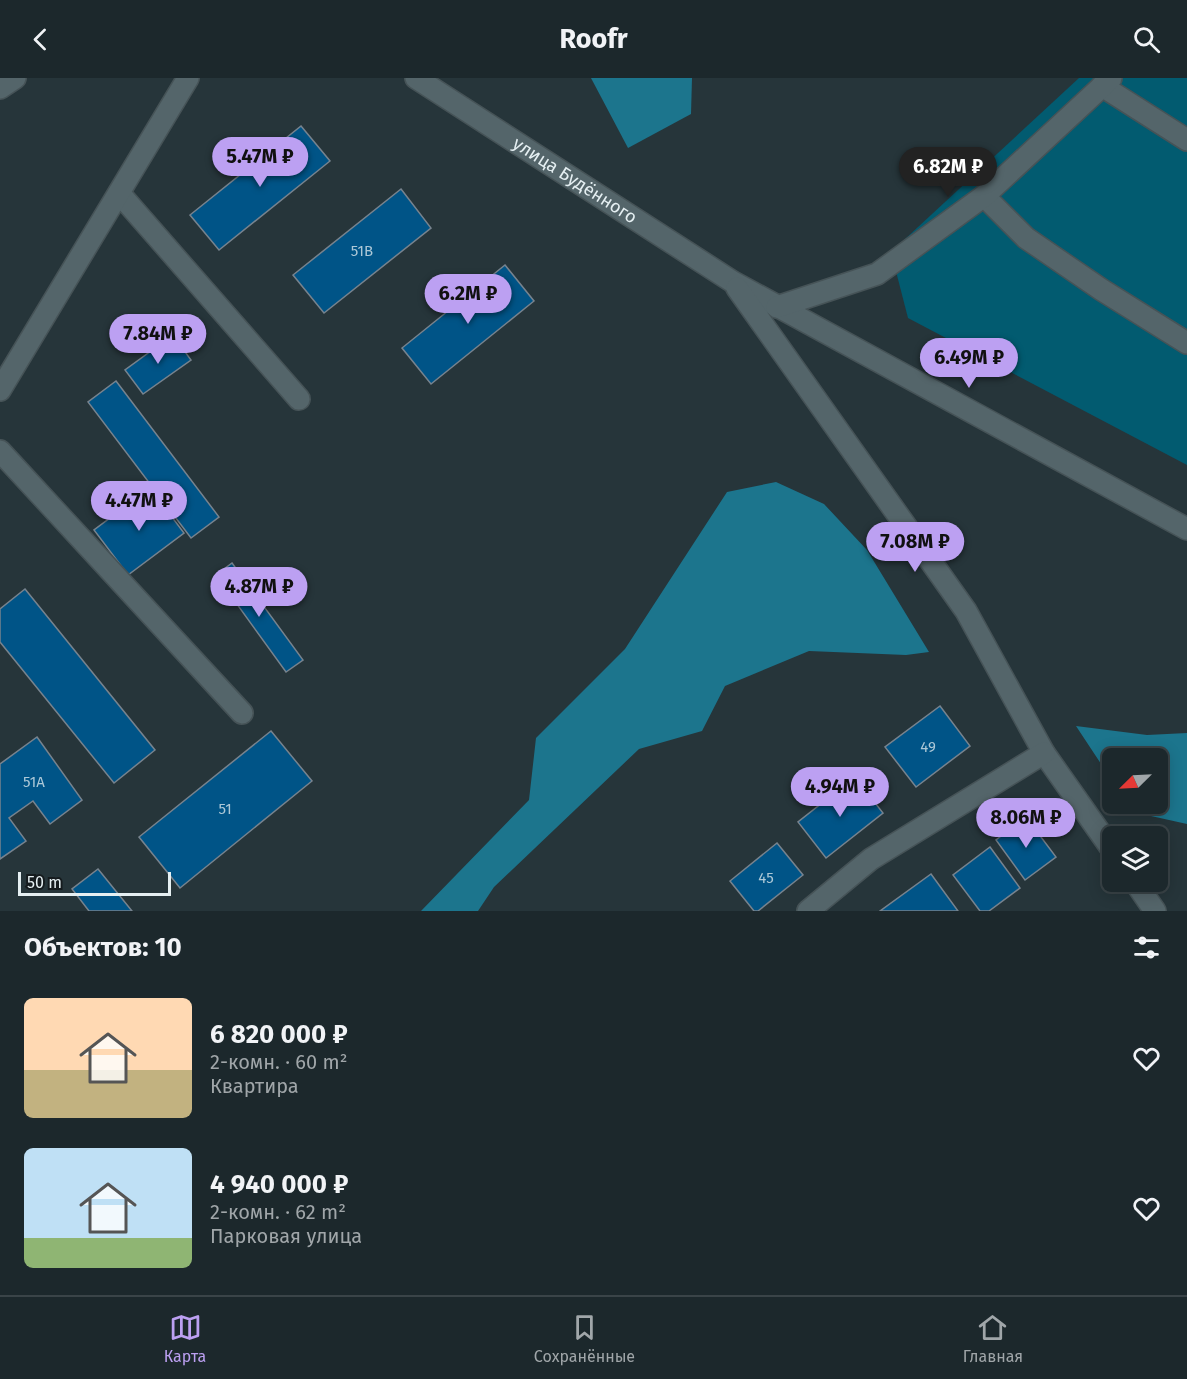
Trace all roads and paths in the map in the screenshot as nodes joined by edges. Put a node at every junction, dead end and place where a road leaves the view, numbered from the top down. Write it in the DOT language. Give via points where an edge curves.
graph roads {
  1 [pos="15,78"];
  2 [pos="188,78"];
  3 [pos="416,78"];
  4 [pos="1106,82"];
  5 [pos="0,88"];
  6 [pos="1187,140"];
  7 [pos="118,193"];
  8 [pos="984,196"];
  9 [pos="733,282"];
  10 [pos="777,306"];
  11 [pos="1187,343"];
  12 [pos="0,390"];
  13 [pos="299,399"];
  14 [pos="0,451"];
  15 [pos="1187,529"];
  16 [pos="242,713"];
  17 [pos="1044,753"];
  18 [pos="1102,835"];
  19 [pos="1142,892"];
  20 [pos="808,911"];
  21 [pos="1155,911"];
  1 -- 5 [label="street"];
  2 -- 7 [label="street"];
  3 -- 9 [label="street, улица Будённого"];
  4 -- 6 [label="street"];
  4 -- 8 [label="street"];
  7 -- 12 [label="street"];
  7 -- 13 [label="street"];
  8 -- 10 [label="street" via="877,274"];
  8 -- 11 [label="street" via="1026,238"];
  9 -- 10 [label="street, улица Будённого"];
  9 -- 17 [label="street" via="966,610"];
  10 -- 15 [label="street, улица Будённого"];
  14 -- 16 [label="street"];
  17 -- 18 [label="street"];
  17 -- 20 [label="street" via="871,859"];
  19 -- 21 [label="street"];
}
